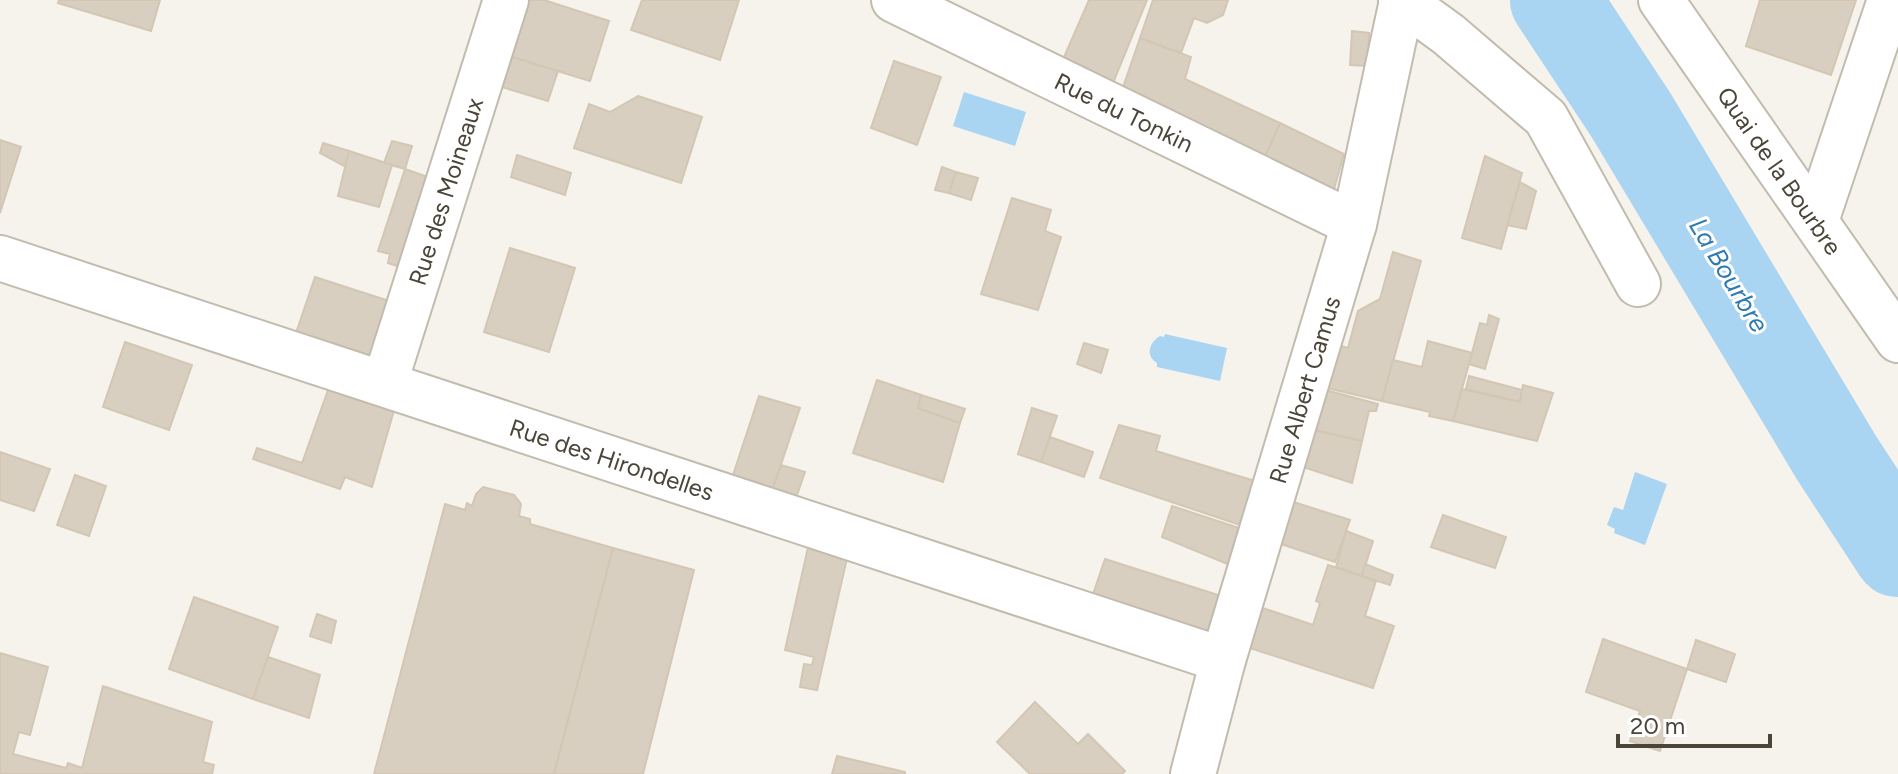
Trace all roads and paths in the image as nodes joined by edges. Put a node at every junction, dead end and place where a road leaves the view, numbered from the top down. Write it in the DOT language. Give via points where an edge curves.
graph roads {
  1 [pos="506,0"];
  2 [pos="894,0"];
  3 [pos="1401,0"];
  4 [pos="1661,0"];
  5 [pos="1890,0"];
  6 [pos="1816,221"];
  7 [pos="1354,224"];
  8 [pos="0,258"];
  9 [pos="1638,284"];
  10 [pos="1898,340"];
  11 [pos="385,382"];
  12 [pos="1223,660"];
  13 [pos="1193,774"];
  1 -- 11 [label="street, Rue des Moineaux"];
  2 -- 7 [label="street, Rue du Tonkin"];
  3 -- 7 [label="street, Rue Albert Camus"];
  3 -- 9 [label="street" via="1546,118"];
  4 -- 6 [label="street, Quai de la Bourbre"];
  5 -- 6 [label="street"];
  6 -- 10 [label="street, Quai de la Bourbre"];
  7 -- 12 [label="street, Rue Albert Camus"];
  8 -- 11 [label="street, Rue des Hirondelles"];
  11 -- 12 [label="street, Rue des Hirondelles"];
  12 -- 13 [label="street, Rue Albert Camus"];
}
